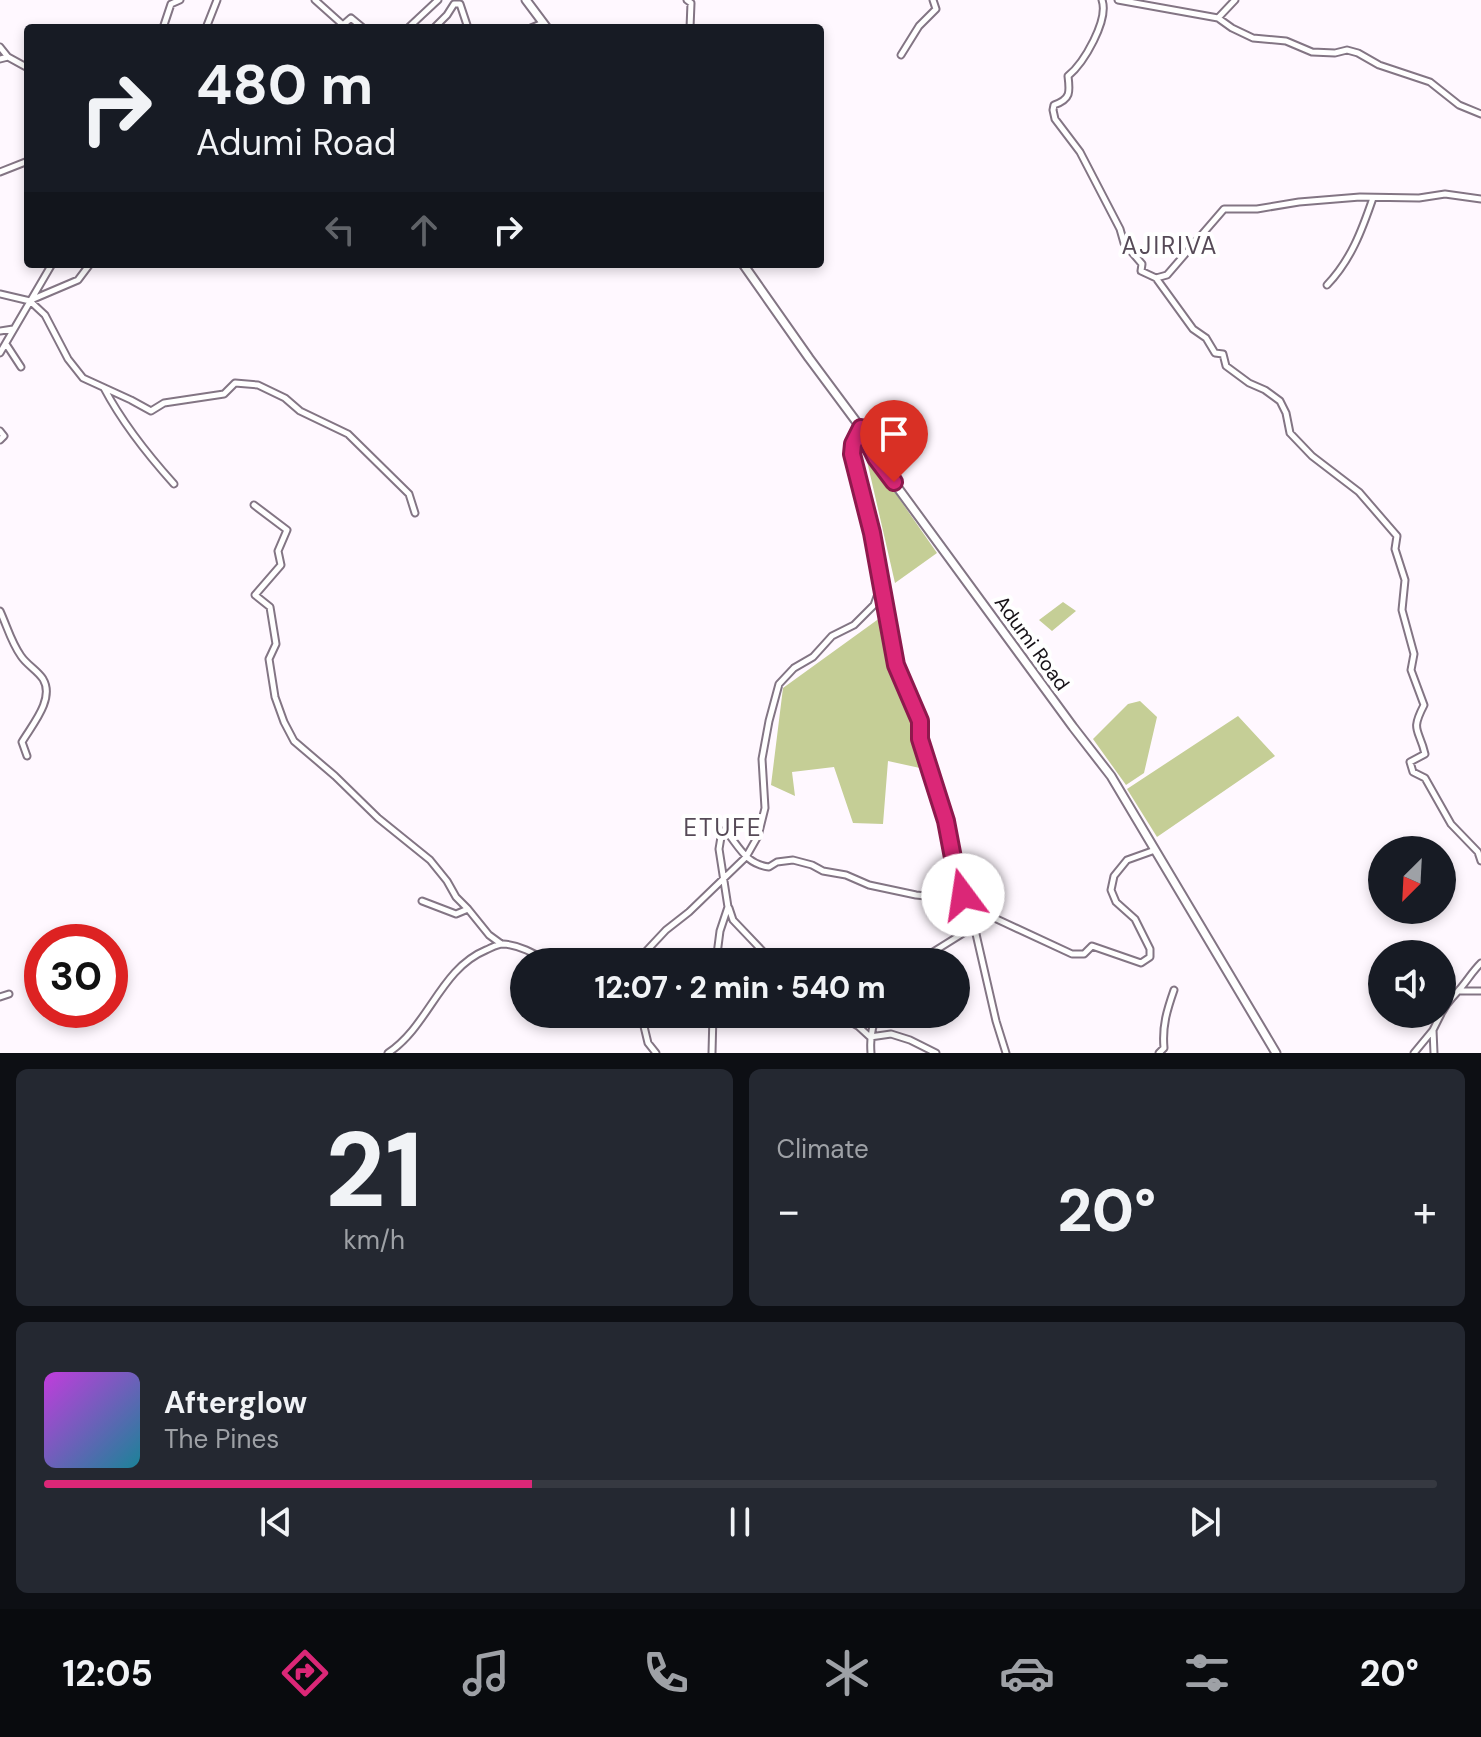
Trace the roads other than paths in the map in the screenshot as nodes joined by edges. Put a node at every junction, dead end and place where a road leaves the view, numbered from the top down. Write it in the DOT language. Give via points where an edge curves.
graph roads {
  1 [pos="180,0"];
  2 [pos="207,0"];
  3 [pos="315,0"];
  4 [pos="435,0"];
  5 [pos="526,0"];
  6 [pos="687,0"];
  7 [pos="933,0"];
  8 [pos="1102,0"];
  9 [pos="1118,0"];
  10 [pos="1235,0"];
  11 [pos="217,1"];
  12 [pos="459,2"];
  13 [pos="1218,18"];
  14 [pos="164,24"];
  15 [pos="208,24"];
  16 [pos="342,24"];
  17 [pos="412,24"];
  18 [pos="438,24"];
  19 [pos="467,24"];
  20 [pos="544,24"];
  21 [pos="690,24"];
  22 [pos="0,47"];
  23 [pos="901,55"];
  24 [pos="8,57"];
  25 [pos="0,59"];
  26 [pos="24,66"];
  27 [pos="1481,114"];
  28 [pos="24,163"];
  29 [pos="0,172"];
  30 [pos="1373,198"];
  31 [pos="1481,199"];
  32 [pos="50,268"];
  33 [pos="87,268"];
  34 [pos="746,268"];
  35 [pos="1156,278"];
  36 [pos="1327,285"];
  37 [pos="0,294"];
  38 [pos="30,301"];
  39 [pos="14,329"];
  40 [pos="0,331"];
  41 [pos="6,343"];
  42 [pos="0,353"];
  43 [pos="21,367"];
  44 [pos="103,387"];
  45 [pos="861,428"];
  46 [pos="0,431"];
  47 [pos="0,440"];
  48 [pos="174,484"];
  49 [pos="254,505"];
  50 [pos="415,513"];
  51 [pos="879,574"];
  52 [pos="0,611"];
  53 [pos="27,756"];
  54 [pos="1155,850"];
  55 [pos="746,857"];
  56 [pos="1481,861"];
  57 [pos="724,879"];
  58 [pos="963,895"];
  59 [pos="422,901"];
  60 [pos="728,907"];
  61 [pos="468,909"];
  62 [pos="973,927"];
  63 [pos="501,944"];
  64 [pos="520,948"];
  65 [pos="649,948"];
  66 [pos="718,948"];
  67 [pos="760,948"];
  68 [pos="939,948"];
  69 [pos="1481,963"];
  70 [pos="1174,990"];
  71 [pos="1459,991"];
  72 [pos="1481,991"];
  73 [pos="1456,993"];
  74 [pos="9,994"];
  75 [pos="0,997"];
  76 [pos="644,1028"];
  77 [pos="713,1028"];
  78 [pos="860,1028"];
  79 [pos="873,1028"];
  80 [pos="1433,1030"];
  81 [pos="870,1037"];
  82 [pos="388,1053"];
  83 [pos="656,1053"];
  84 [pos="712,1053"];
  85 [pos="871,1053"];
  86 [pos="936,1053"];
  87 [pos="1006,1053"];
  88 [pos="1159,1053"];
  89 [pos="1276,1053"];
  90 [pos="1414,1053"];
  91 [pos="1434,1053"];
  1 -- 14 [label="street" via="171,4"];
  2 -- 11 [label="street"];
  3 -- 16 [label="street"];
  4 -- 17 [label="street"];
  5 -- 20 [label="main road"];
  6 -- 21 [label="street"];
  7 -- 23 [label="street" via="936,9"];
  8 -- 35 [label="street" via="1103,17 1086,56 1068,76 1067,98 1053,110 1080,152 1124,243 1142,264 1141,271"];
  9 -- 13 [label="street"];
  10 -- 13 [label="street"];
  11 -- 15 [label="street"];
  12 -- 18 [label="street"];
  12 -- 19 [label="street"];
  13 -- 27 [label="street" via="1253,38 1286,41 1312,52 1358,53 1430,82 1459,105"];
  22 -- 24 [label="street"];
  24 -- 25 [label="street"];
  24 -- 26 [label="street"];
  28 -- 29 [label="street"];
  30 -- 31 [label="street" via="1445,194"];
  30 -- 35 [label="street" via="1224,209 1167,275"];
  30 -- 36 [label="street" via="1345,263"];
  32 -- 38 [label="street"];
  33 -- 38 [label="street" via="78,280"];
  34 -- 45 [label="main road, Adumi Road"];
  35 -- 56 [label="street" via="1193,329 1215,353 1223,354 1226,366 1280,401 1290,433 1359,492 1397,536 1395,549 1405,580 1402,610 1414,654 1411,670 1424,705 1416,722 1425,754 1410,762"];
  37 -- 38 [label="street"];
  38 -- 39 [label="street"];
  38 -- 44 [label="street" via="45,315 83,378"];
  39 -- 40 [label="street"];
  39 -- 41 [label="street"];
  41 -- 42 [label="street"];
  41 -- 43 [label="street"];
  44 -- 48 [label="street" via="119,416"];
  44 -- 50 [label="street" via="151,411 164,403 224,394 235,383 258,385 348,434 409,494"];
  45 -- 51 [label="street" via="852,454"];
  45 -- 54 [label="main road, Adumi Road" via="876,458 1111,776"];
  46 -- 47 [label="street"];
  49 -- 61 [label="street" via="287,530 278,551 281,565 255,595 270,607 275,697 294,741 430,860"];
  51 -- 55 [label="street" via="874,605 779,684 762,759 765,808"];
  51 -- 58 [label="street" via="896,665 920,721 920,739"];
  52 -- 53 [label="street" via="22,659 44,681 41,712 22,742"];
  54 -- 58 [label="street" via="1127,860 1111,890 1135,919 1150,949 1150,957 1141,963 1092,946 1084,954 1072,954 988,915"];
  54 -- 89 [label="main road, Adumi Road"];
  55 -- 57 [label="street"];
  55 -- 57 [label="street" via="722,831"];
  55 -- 58 [label="street" via="769,867 793,860 916,895"];
  57 -- 60 [label="street"];
  57 -- 65 [label="street"];
  58 -- 62 [label="street"];
  59 -- 61 [label="street" via="456,914"];
  60 -- 66 [label="street"];
  60 -- 67 [label="street"];
  61 -- 63 [label="street"];
  62 -- 68 [label="street"];
  62 -- 87 [label="street"];
  63 -- 64 [label="street"];
  63 -- 82 [label="street" via="455,970 423,1017"];
  69 -- 71 [label="street"];
  70 -- 88 [label="street"];
  71 -- 72 [label="street"];
  71 -- 73 [label="street"];
  74 -- 75 [label="street"];
  76 -- 83 [label="street"];
  77 -- 84 [label="street"];
  78 -- 81 [label="street"];
  79 -- 81 [label="street"];
  80 -- 90 [label="street"];
  80 -- 91 [label="street"];
  81 -- 85 [label="street"];
  81 -- 86 [label="street" via="891,1034"];
}
